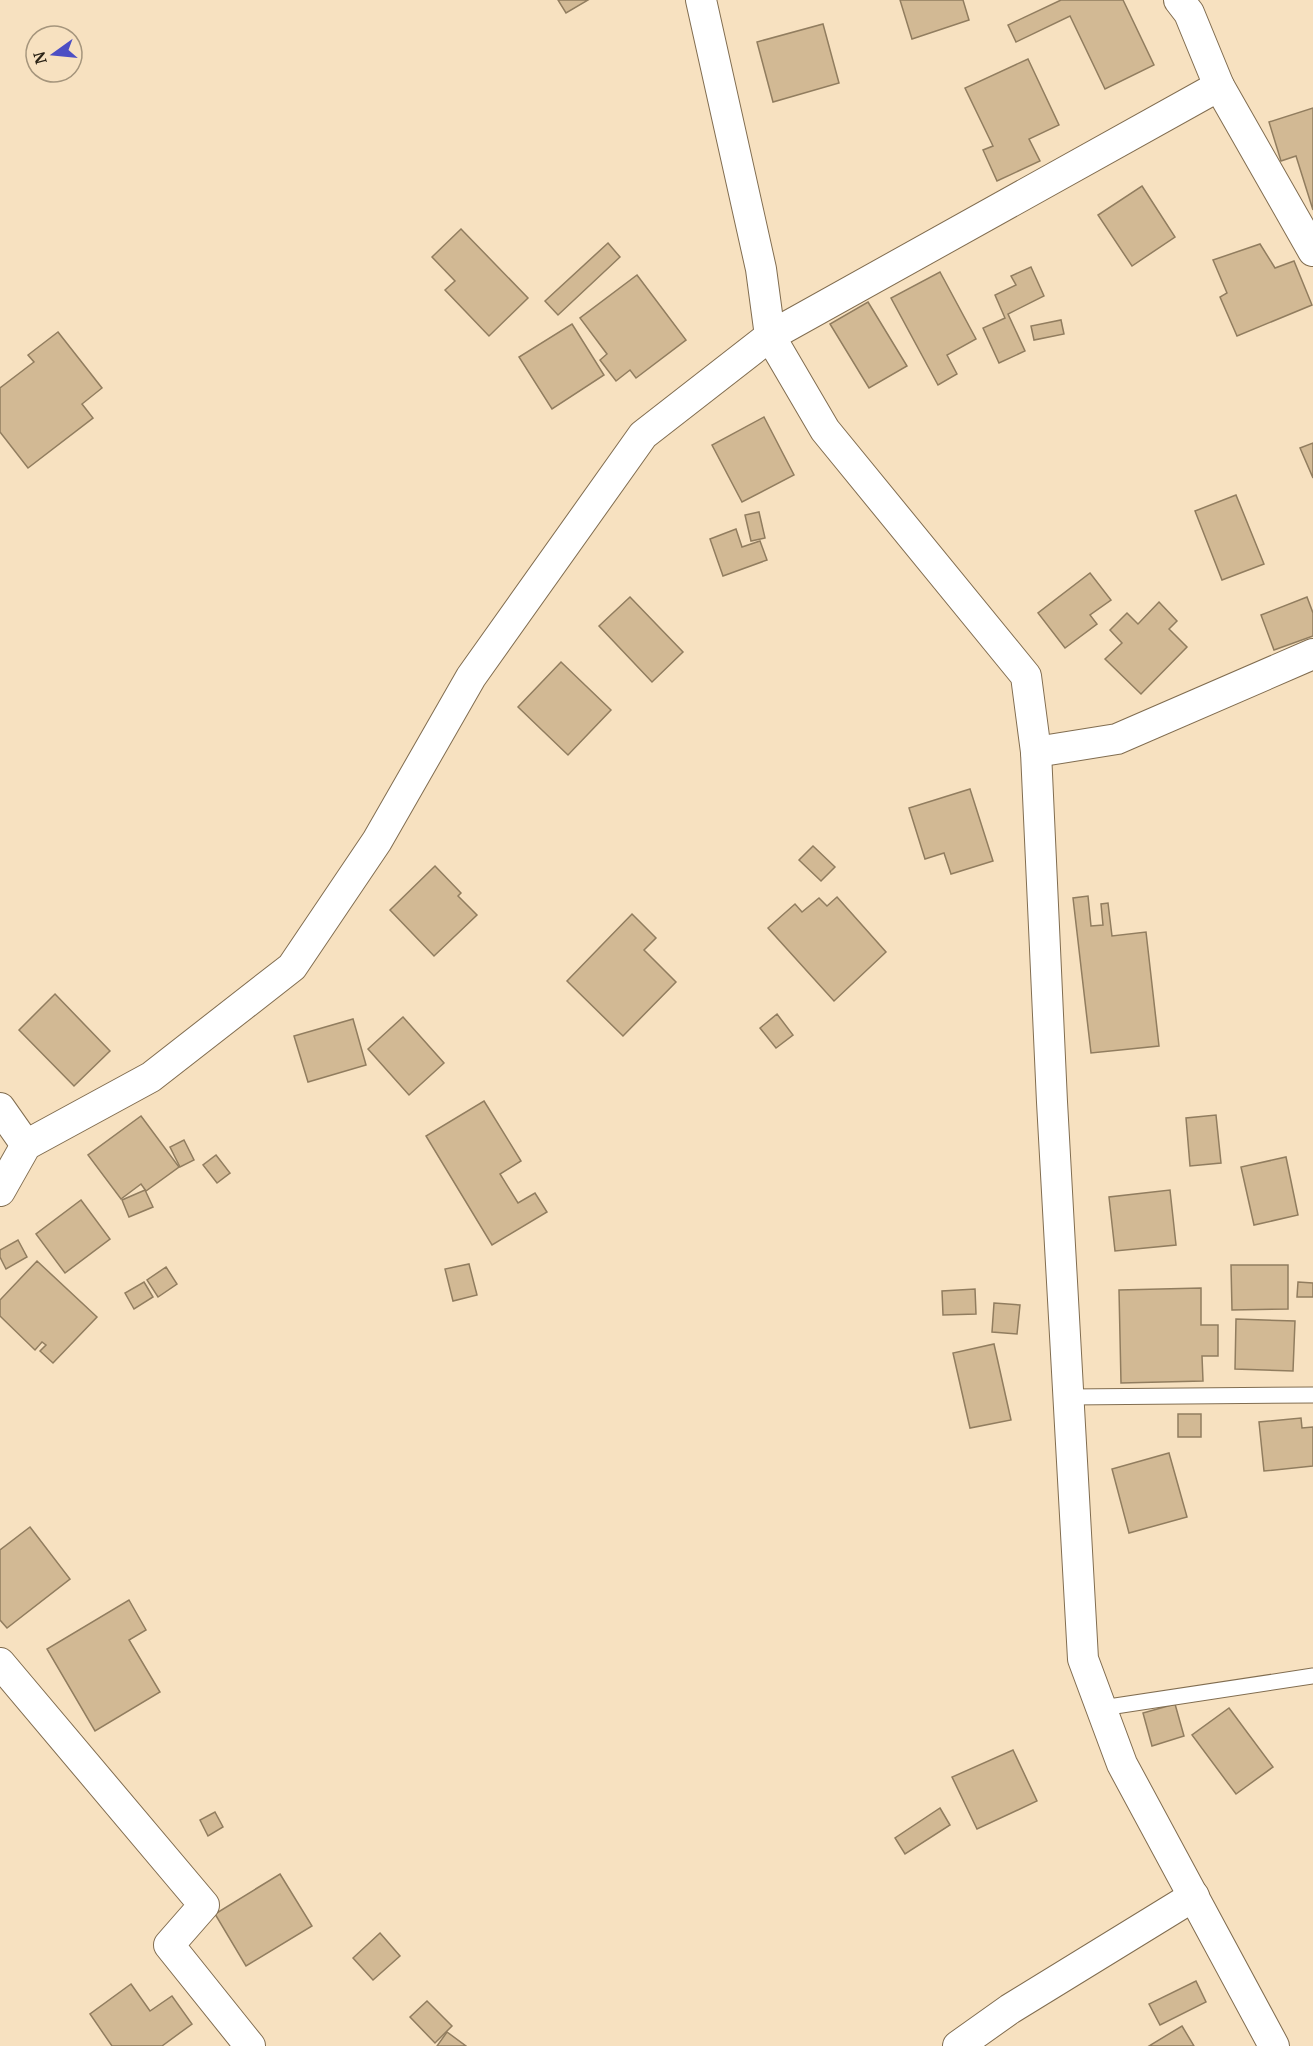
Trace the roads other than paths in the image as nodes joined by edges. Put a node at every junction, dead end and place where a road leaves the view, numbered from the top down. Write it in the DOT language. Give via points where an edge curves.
graph roads {
  1 [pos="701,0"];
  2 [pos="1179,0"];
  3 [pos="1219,86"];
  4 [pos="1313,251"];
  5 [pos="771,336"];
  6 [pos="1313,654"];
  7 [pos="1036,752"];
  8 [pos="0,1108"];
  9 [pos="26,1145"];
  10 [pos="0,1191"];
  11 [pos="1313,1395"];
  12 [pos="1069,1396"];
  13 [pos="0,1663"];
  14 [pos="1313,1676"];
  15 [pos="1102,1708"];
  16 [pos="1194,1896"];
  17 [pos="250,2046"];
  18 [pos="958,2046"];
  19 [pos="1274,2046"];
  1 -- 5 [label="street" via="761,269"];
  2 -- 3 [label="street" via="1189,13"];
  3 -- 4 [label="street"];
  3 -- 5 [label="street"];
  5 -- 7 [label="street" via="825,430 1026,676"];
  5 -- 9 [label="street" via="643,435 471,677 377,841 292,967 152,1077"];
  6 -- 7 [label="street" via="1117,739"];
  7 -- 12 [label="street"];
  8 -- 9 [label="street"];
  9 -- 10 [label="street"];
  11 -- 12 [label="lane"];
  12 -- 15 [label="street" via="1083,1659"];
  13 -- 17 [label="street" via="204,1905 169,1945"];
  14 -- 15 [label="lane"];
  15 -- 16 [label="street" via="1122,1764"];
  16 -- 18 [label="street" via="1010,2009"];
  16 -- 19 [label="street"];
}
